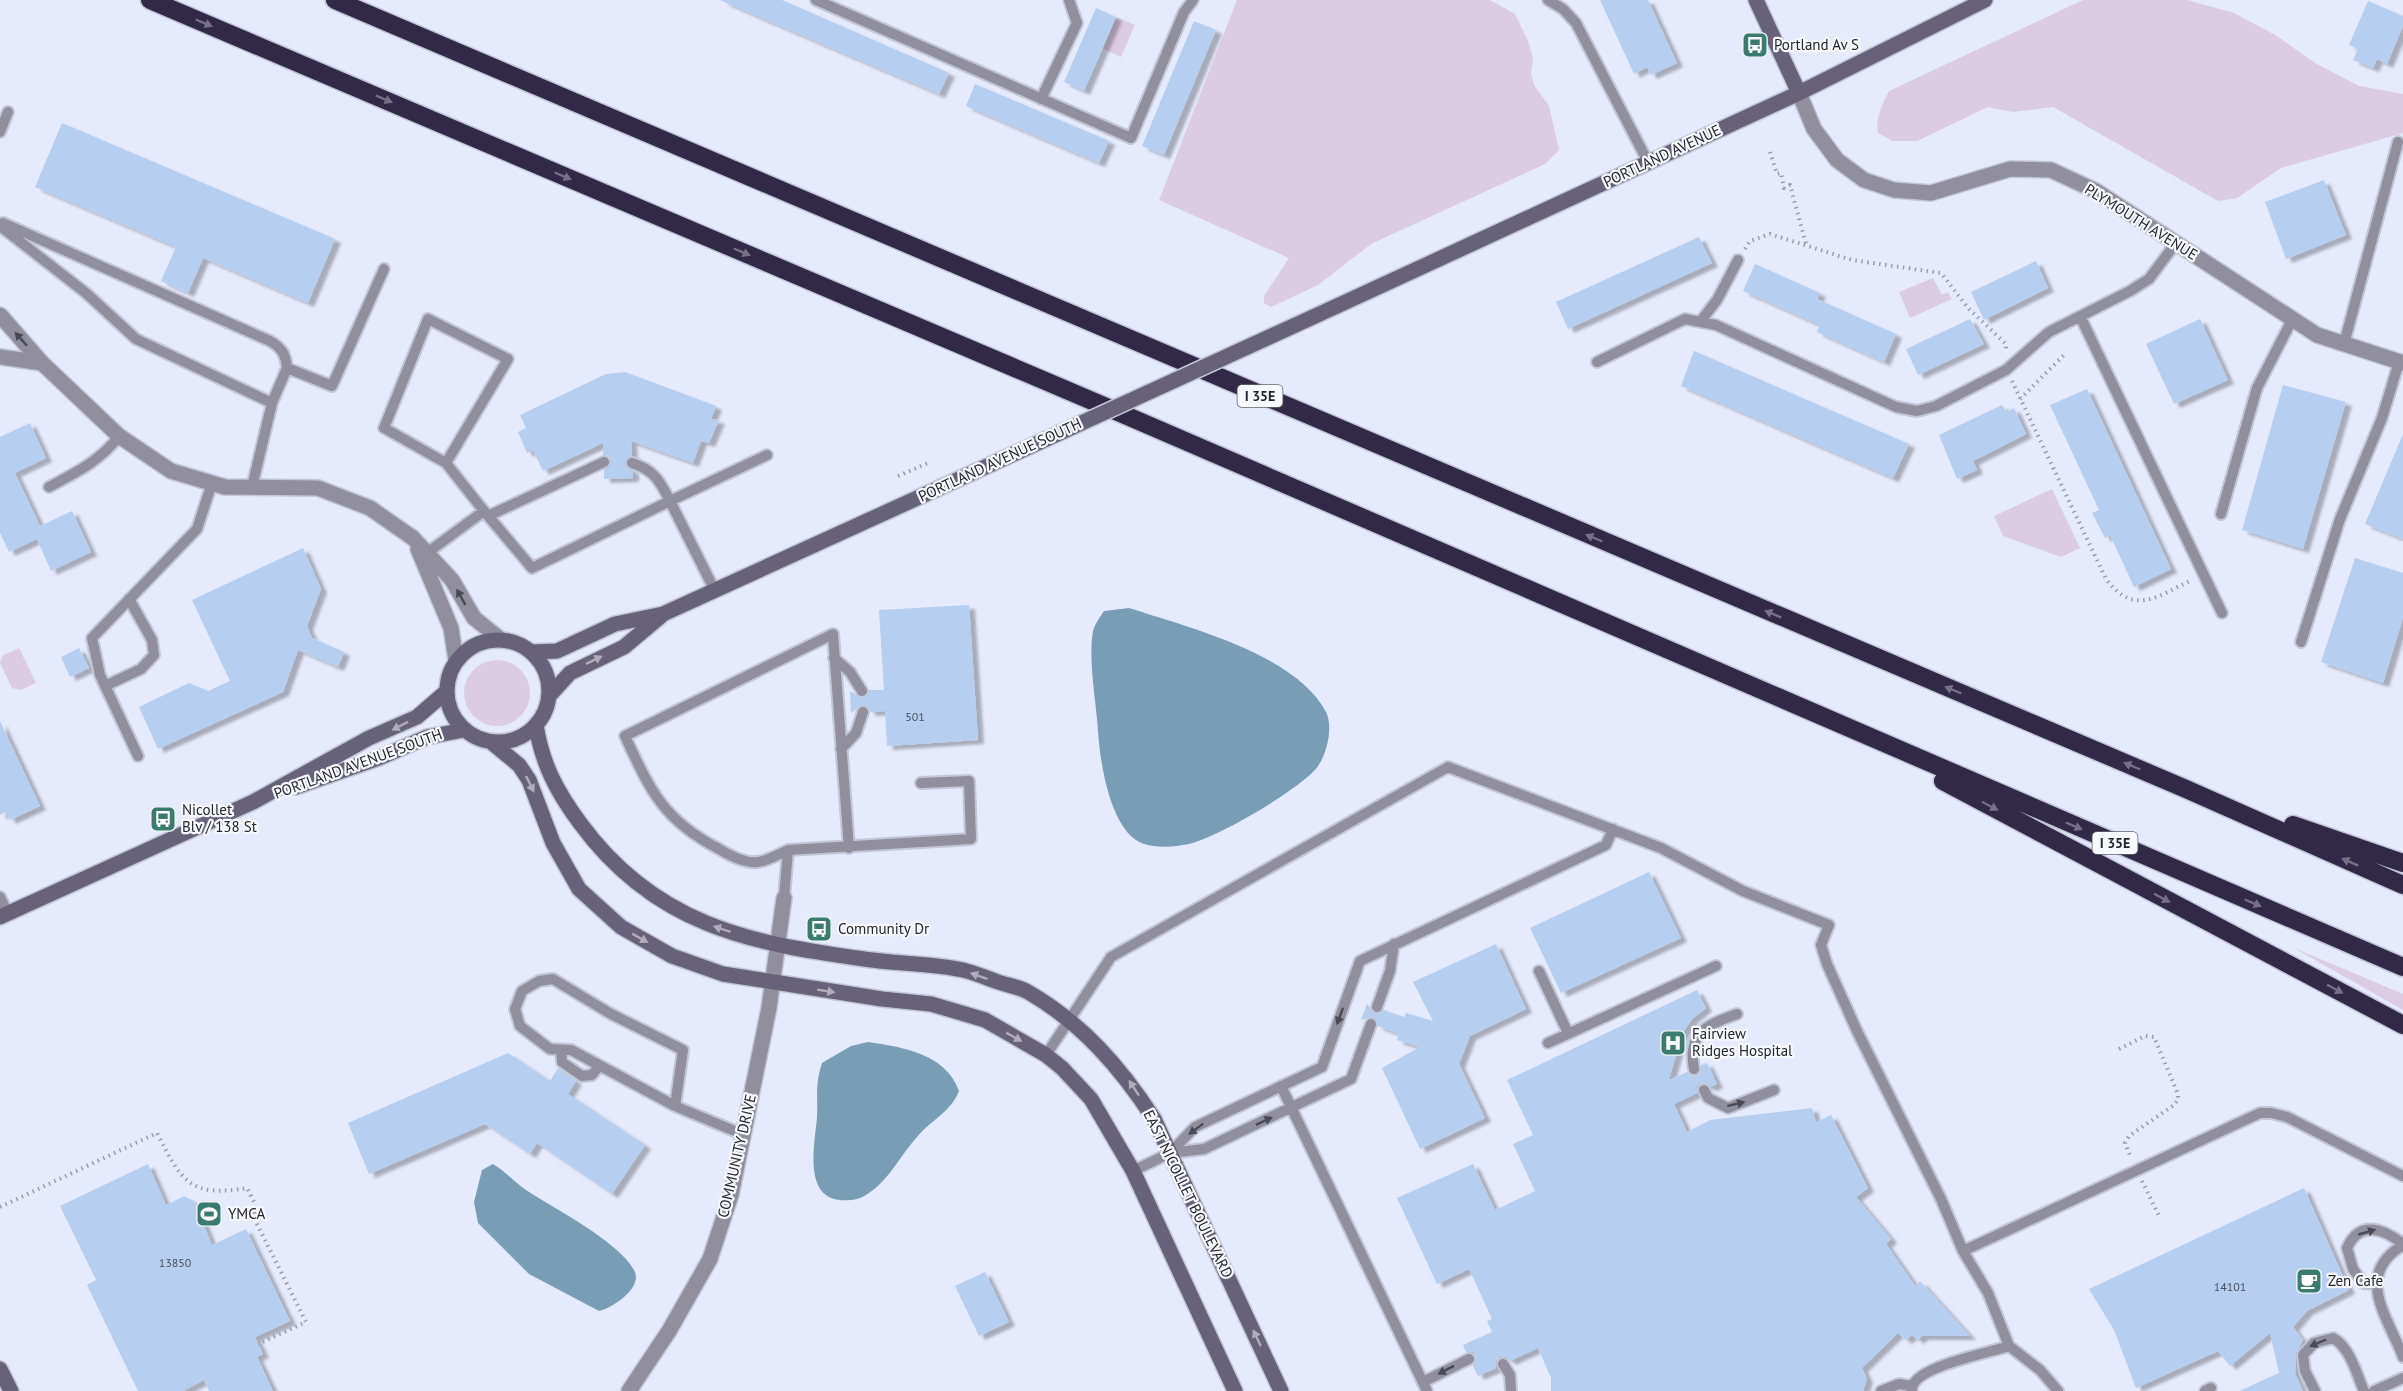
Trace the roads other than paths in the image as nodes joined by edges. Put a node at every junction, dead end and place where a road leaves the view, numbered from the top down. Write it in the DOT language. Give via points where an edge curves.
graph roads {
  1 [pos="150,0"];
  2 [pos="335,0"];
  3 [pos="816,0"];
  4 [pos="1069,0"];
  5 [pos="1193,0"];
  6 [pos="1548,0"];
  7 [pos="1756,0"];
  8 [pos="1985,0"];
  9 [pos="1799,93"];
  10 [pos="1041,99"];
  11 [pos="8,112"];
  12 [pos="0,132"];
  13 [pos="2398,142"];
  14 [pos="1648,162"];
  15 [pos="0,224"];
  16 [pos="2175,244"];
  17 [pos="1738,260"];
  18 [pos="384,269"];
  19 [pos="1336,306"];
  20 [pos="0,315"];
  21 [pos="2080,316"];
  22 [pos="2292,320"];
  23 [pos="1700,322"];
  24 [pos="2344,344"];
  25 [pos="0,357"];
  26 [pos="1597,362"];
  27 [pos="42,363"];
  28 [pos="2401,363"];
  29 [pos="287,369"];
  30 [pos="272,403"];
  31 [pos="119,436"];
  32 [pos="767,455"];
  33 [pos="603,462"];
  34 [pos="446,463"];
  35 [pos="632,463"];
  36 [pos="212,483"];
  37 [pos="49,487"];
  38 [pos="252,487"];
  39 [pos="670,501"];
  40 [pos="486,513"];
  41 [pos="2221,514"];
  42 [pos="413,538"];
  43 [pos="427,553"];
  44 [pos="715,591"];
  45 [pos="129,599"];
  46 [pos="2222,613"];
  47 [pos="663,615"];
  48 [pos="500,639"];
  49 [pos="2301,642"];
  50 [pos="531,652"];
  51 [pos="834,658"];
  52 [pos="456,661"];
  53 [pos="105,686"];
  54 [pos="447,691"];
  55 [pos="862,691"];
  56 [pos="549,696"];
  57 [pos="863,712"];
  58 [pos="1827,719"];
  59 [pos="536,725"];
  60 [pos="464,729"];
  61 [pos="491,742"];
  62 [pos="841,749"];
  63 [pos="138,756"];
  64 [pos="921,783"];
  65 [pos="2186,789"];
  66 [pos="253,802"];
  67 [pos="1613,829"];
  68 [pos="849,848"];
  69 [pos="788,850"];
  70 [pos="2403,862"];
  71 [pos="2403,885"];
  72 [pos="0,897"];
  73 [pos="784,898"];
  74 [pos="4,916"];
  75 [pos="1394,944"];
  76 [pos="778,945"];
  77 [pos="1716,966"];
  78 [pos="2403,967"];
  79 [pos="1539,971"];
  80 [pos="773,982"];
  81 [pos="1377,1007"];
  82 [pos="1737,1014"];
  83 [pos="1070,1022"];
  84 [pos="1371,1024"];
  85 [pos="2403,1024"];
  86 [pos="1568,1034"];
  87 [pos="1548,1043"];
  88 [pos="561,1050"];
  89 [pos="1046,1055"];
  90 [pos="599,1066"];
  91 [pos="1694,1069"];
  92 [pos="1281,1086"];
  93 [pos="1704,1090"];
  94 [pos="1774,1090"];
  95 [pos="675,1106"];
  96 [pos="1292,1108"];
  97 [pos="744,1135"];
  98 [pos="1170,1153"];
  99 [pos="1133,1171"];
  100 [pos="2403,1176"];
  101 [pos="2403,1245"];
  102 [pos="1963,1251"];
  103 [pos="2376,1284"];
  104 [pos="2009,1346"];
  105 [pos="2403,1357"];
  106 [pos="1469,1359"];
  107 [pos="1503,1364"];
  108 [pos="0,1369"];
  109 [pos="2403,1378"];
  110 [pos="1425,1386"];
  111 [pos="1912,1389"];
  112 [pos="11,1391"];
  113 [pos="629,1391"];
  114 [pos="1235,1391"];
  115 [pos="1281,1391"];
  116 [pos="1511,1391"];
  117 [pos="1881,1391"];
  118 [pos="2058,1391"];
  119 [pos="2315,1391"];
  120 [pos="2364,1391"];
  121 [pos="2374,1391"];
  1 -- 58 [label="highway, I 35E, one-way" via="1093,401"];
  65 -- 2 [label="highway, I 35E, one-way"];
  3 -- 10 [label="lane"];
  4 -- 10 [label="lane" via="1077,23"];
  5 -- 10 [label="lane" via="1184,12 1131,138"];
  6 -- 14 [label="lane" via="1576,23"];
  7 -- 9 [label="street"];
  8 -- 9 [label="street, PORTLAND AVENUE"];
  9 -- 14 [label="street, PORTLAND AVENUE"];
  9 -- 16 [label="street, PLYMOUTH AVENUE" via="1814,129 1837,160 1864,180 1894,190 1931,193 2010,169 2051,170 2096,191"];
  11 -- 12 [label="lane"];
  13 -- 24 [label="lane"];
  14 -- 19 [label="street, PORTLAND AVENUE"];
  15 -- 29 [label="lane" via="270,341 286,356"];
  15 -- 30 [label="lane" via="136,339"];
  16 -- 21 [label="lane" via="2148,279"];
  16 -- 22 [label="street, PLYMOUTH AVENUE"];
  17 -- 23 [label="lane"];
  18 -- 29 [label="lane" via="332,386"];
  19 -- 44 [label="street, PORTLAND AVENUE SOUTH, bridge"];
  27 -- 20 [label="street, one-way"];
  21 -- 23 [label="lane" via="2049,332 2006,370 1936,406 1917,411 1896,407 1716,325"];
  21 -- 46 [label="lane"];
  22 -- 24 [label="street, PLYMOUTH AVENUE" via="2317,335"];
  22 -- 41 [label="lane" via="2257,388"];
  23 -- 26 [label="lane" via="1685,319"];
  24 -- 28 [label="street, PLYMOUTH AVENUE"];
  25 -- 27 [label="street"];
  27 -- 31 [label="street"];
  28 -- 49 [label="lane" via="2340,519"];
  29 -- 30 [label="lane"];
  30 -- 38 [label="lane"];
  31 -- 36 [label="street" via="171,471"];
  31 -- 37 [label="lane" via="90,465"];
  32 -- 39 [label="lane"];
  33 -- 40 [label="lane"];
  34 -- 34 [label="lane" via="384,428 429,319 508,359"];
  34 -- 40 [label="lane"];
  35 -- 39 [label="lane" via="647,468 659,479"];
  36 -- 38 [label="street"];
  36 -- 45 [label="lane" via="197,529"];
  38 -- 42 [label="street" via="318,489 370,508"];
  39 -- 40 [label="lane" via="532,568"];
  39 -- 44 [label="lane"];
  40 -- 43 [label="lane"];
  42 -- 43 [label="street"];
  42 -- 52 [label="street" via="451,628"];
  48 -- 43 [label="street, one-way" via="474,618 452,580"];
  44 -- 47 [label="street, PORTLAND AVENUE SOUTH"];
  45 -- 53 [label="lane" via="92,638"];
  45 -- 53 [label="lane" via="152,640 154,655 141,669"];
  47 -- 50 [label="street, PORTLAND AVENUE SOUTH" via="615,624 557,651"];
  56 -- 47 [label="street, PORTLAND AVENUE SOUTH, one-way" via="570,673 624,647"];
  48 -- 50 [label="street"];
  48 -- 52 [label="street" via="475,645"];
  50 -- 56 [label="street" via="545,672"];
  51 -- 55 [label="lane" via="850,672"];
  51 -- 62 [label="lane"];
  51 -- 69 [label="lane" via="833,634 625,736 651,792 669,814 699,839 732,856 757,863"];
  52 -- 54 [label="street"];
  53 -- 63 [label="lane"];
  54 -- 60 [label="street" via="449,705"];
  54 -- 66 [label="street, PORTLAND AVENUE SOUTH, one-way" via="417,717 369,738"];
  56 -- 59 [label="street"];
  57 -- 62 [label="lane" via="856,733"];
  58 -- 78 [label="highway, I 35E, one-way"];
  58 -- 85 [label="highway, one-way"];
  59 -- 61 [label="street" via="515,739"];
  76 -- 59 [label="street, EAST NICOLLET BOULEVARD, one-way" via="718,928 671,909 630,879 595,844 563,800 548,772"];
  60 -- 61 [label="street"];
  60 -- 66 [label="street, PORTLAND AVENUE SOUTH" via="427,736 379,758"];
  61 -- 80 [label="street, one-way" via="519,765 529,780 553,843 579,889 621,927 672,956 723,974"];
  62 -- 68 [label="lane"];
  64 -- 68 [label="lane" via="969,781 971,839"];
  65 -- 70 [label="highway"];
  71 -- 65 [label="highway, I 35E, one-way"];
  66 -- 74 [label="street, PORTLAND AVENUE SOUTH"];
  67 -- 75 [label="lane" via="1606,846"];
  67 -- 83 [label="lane" via="1448,767 1111,957"];
  67 -- 102 [label="lane" via="1661,848 1743,891 1829,925 1821,945 1827,964"];
  68 -- 69 [label="lane"];
  69 -- 73 [label="lane"];
  72 -- 74 [label="lane"];
  73 -- 76 [label="street, COMMUNITY DRIVE"];
  75 -- 81 [label="lane" via="1390,971"];
  75 -- 92 [label="lane, one-way" via="1360,961 1322,1067"];
  76 -- 80 [label="street, COMMUNITY DRIVE"];
  83 -- 76 [label="street, EAST NICOLLET BOULEVARD, one-way" via="1026,992 963,970"];
  77 -- 86 [label="lane"];
  79 -- 86 [label="lane"];
  80 -- 89 [label="street, one-way" via="931,1004 985,1020"];
  80 -- 97 [label="street, COMMUNITY DRIVE"];
  82 -- 91 [label="lane" via="1707,1025 1699,1035 1693,1045"];
  83 -- 89 [label="lane"];
  98 -- 83 [label="street, EAST NICOLLET BOULEVARD, one-way" via="1129,1079"];
  84 -- 96 [label="lane" via="1351,1079"];
  86 -- 87 [label="lane"];
  88 -- 90 [label="lane" via="571,1050"];
  88 -- 90 [label="lane" via="562,1062 582,1076 592,1075"];
  88 -- 95 [label="lane" via="550,1049 520,1026 515,1009 522,991 539,981 552,979 610,1014 683,1050"];
  89 -- 99 [label="street" via="1091,1099"];
  90 -- 95 [label="lane"];
  92 -- 96 [label="lane"];
  92 -- 98 [label="lane, one-way" via="1195,1127"];
  93 -- 94 [label="lane, one-way" via="1708,1098 1728,1108"];
  95 -- 97 [label="lane"];
  98 -- 96 [label="lane, one-way" via="1204,1149"];
  96 -- 110 [label="lane"];
  97 -- 113 [label="street, COMMUNITY DRIVE" via="731,1195 710,1259"];
  98 -- 99 [label="lane"];
  115 -- 98 [label="street, EAST NICOLLET BOULEVARD, one-way"];
  99 -- 114 [label="street"];
  100 -- 102 [label="lane" via="2288,1117 2271,1113 2242,1120"];
  101 -- 103 [label="lane" via="2388,1254"];
  103 -- 101 [label="lane, one-way" via="2363,1283 2354,1269 2347,1248 2351,1238 2378,1229"];
  102 -- 104 [label="lane" via="1988,1293"];
  103 -- 105 [label="lane" via="2379,1304"];
  104 -- 111 [label="lane" via="1926,1372 1918,1376"];
  104 -- 118 [label="lane" via="2040,1370"];
  106 -- 110 [label="lane, one-way"];
  107 -- 116 [label="lane" via="1510,1375"];
  108 -- 112 [label="street"];
  109 -- 121 [label="lane"];
  111 -- 117 [label="lane" via="1899,1384"];
  120 -- 119 [label="lane, one-way" via="2347,1352 2333,1338 2314,1343 2303,1354 2305,1371"];
}
